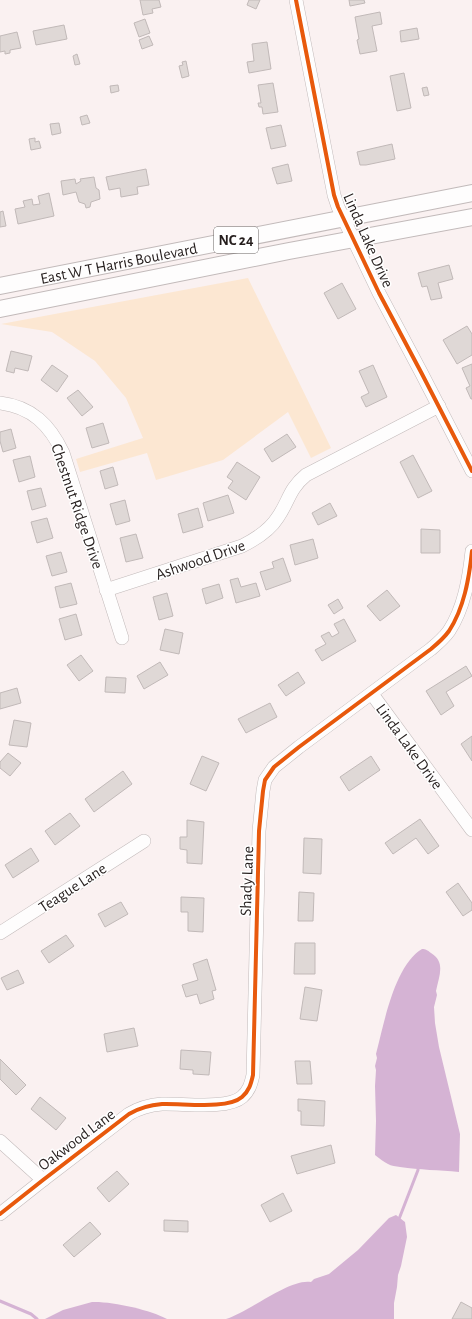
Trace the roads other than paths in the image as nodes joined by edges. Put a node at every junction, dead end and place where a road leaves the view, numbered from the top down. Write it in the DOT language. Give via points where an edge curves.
graph roads {
  1 [pos="296,0"];
  2 [pos="472,193"];
  3 [pos="472,217"];
  4 [pos="344,219"];
  5 [pos="354,240"];
  6 [pos="0,286"];
  7 [pos="0,309"];
  8 [pos="0,403"];
  9 [pos="439,406"];
  10 [pos="472,471"];
  11 [pos="472,551"];
  12 [pos="106,590"];
  13 [pos="122,638"];
  14 [pos="372,694"];
  15 [pos="472,830"];
  16 [pos="144,840"];
  17 [pos="0,934"];
  18 [pos="223,1104"];
  19 [pos="0,1141"];
  20 [pos="43,1180"];
  21 [pos="0,1214"];
  1 -- 4 [label="street, Linda Lake Drive" via="334,195"];
  2 -- 4 [label="main road, East W T Harris Boulevard / NC 24"];
  3 -- 5 [label="main road, East W T Harris Boulevard / NC 24"];
  4 -- 5 [label="street, Linda Lake Drive"];
  4 -- 6 [label="main road, East W T Harris Boulevard / NC 24"];
  5 -- 7 [label="main road, East W T Harris Boulevard / NC 24"];
  5 -- 9 [label="street, Linda Lake Drive"];
  8 -- 12 [label="street, Chestnut Ridge Drive" via="30,412 56,440 63,453"];
  9 -- 10 [label="street, Linda Lake Drive"];
  9 -- 12 [label="street, Ashwood Drive" via="306,475 291,491 278,518 256,539 242,546"];
  11 -- 14 [label="street, Linda Lake Drive" via="464,599 449,631 431,649"];
  12 -- 13 [label="street, Chestnut Ridge Drive"];
  14 -- 15 [label="street, Linda Lake Drive"];
  14 -- 18 [label="street, Shady Lane" via="286,757 274,767 266,780 259,831 253,1075 250,1086 242,1097"];
  16 -- 17 [label="street, Teague Lane"];
  18 -- 20 [label="street, Oakwood Lane" via="162,1104 136,1110"];
  19 -- 20 [label="street"];
  20 -- 21 [label="street, Oakwood Lane"];
}
